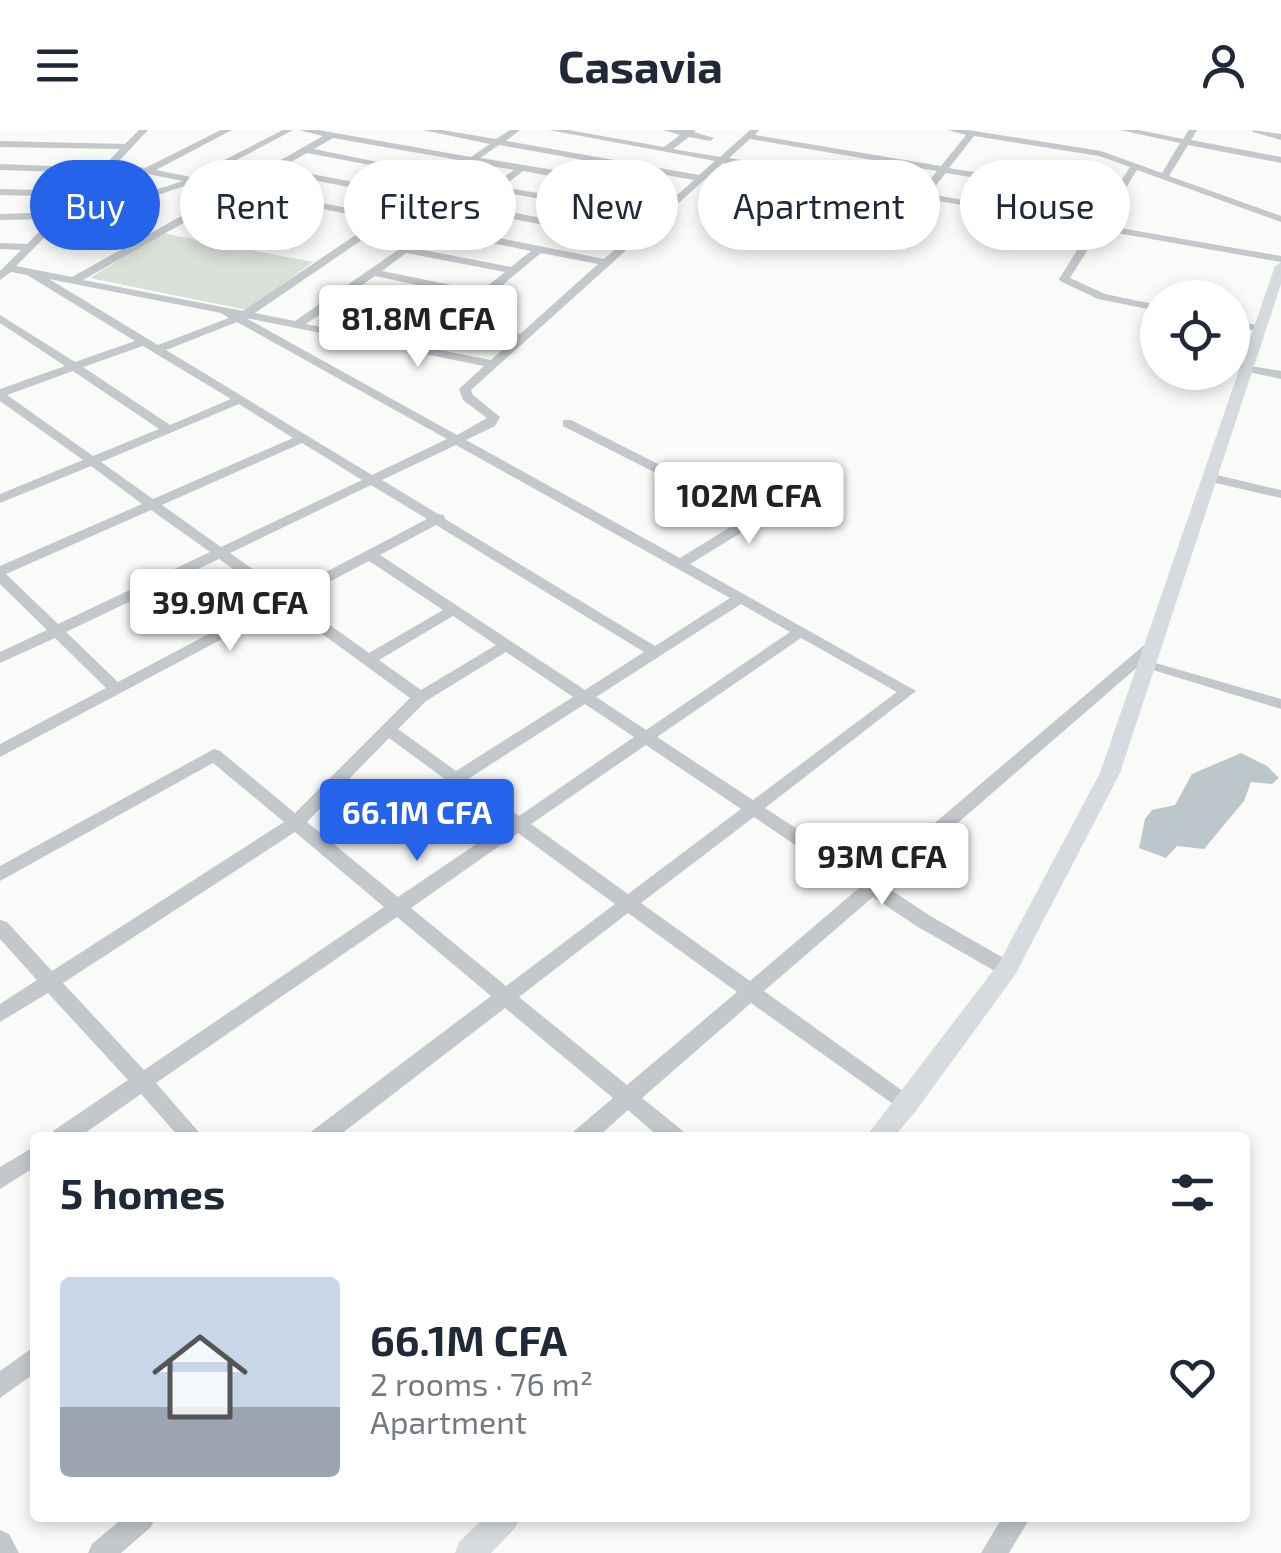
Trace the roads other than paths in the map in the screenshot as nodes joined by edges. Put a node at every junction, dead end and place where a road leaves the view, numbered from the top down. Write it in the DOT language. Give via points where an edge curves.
graph roads {
  1 [pos="144,130"];
  2 [pos="228,130"];
  3 [pos="289,130"];
  4 [pos="303,130"];
  5 [pos="427,130"];
  6 [pos="516,130"];
  7 [pos="554,130"];
  8 [pos="666,130"];
  9 [pos="952,130"];
  10 [pos="1116,130"];
  11 [pos="1124,130"];
  12 [pos="1193,130"];
  13 [pos="1256,130"];
  14 [pos="689,132"];
  15 [pos="752,133"];
  16 [pos="972,133"];
  17 [pos="332,135"];
  18 [pos="1281,137"];
  19 [pos="710,138"];
  20 [pos="498,142"];
  21 [pos="1182,144"];
  22 [pos="2,146"];
  23 [pos="128,147"];
  24 [pos="667,149"];
  25 [pos="306,150"];
  26 [pos="428,152"];
  27 [pos="1101,154"];
  28 [pos="722,159"];
  29 [pos="117,160"];
  30 [pos="235,160"];
  31 [pos="287,160"];
  32 [pos="359,160"];
  33 [pos="415,160"];
  34 [pos="472,160"];
  35 [pos="599,160"];
  36 [pos="654,160"];
  37 [pos="728,160"];
  38 [pos="1281,160"];
  39 [pos="160,163"];
  40 [pos="1135,166"];
  41 [pos="0,167"];
  42 [pos="30,167"];
  43 [pos="516,167"];
  44 [pos="522,168"];
  45 [pos="943,169"];
  46 [pos="536,171"];
  47 [pos="516,172"];
  48 [pos="960,172"];
  49 [pos="940,173"];
  50 [pos="1130,175"];
  51 [pos="1164,177"];
  52 [pos="698,182"];
  53 [pos="0,192"];
  54 [pos="30,193"];
  55 [pos="678,199"];
  56 [pos="0,218"];
  57 [pos="30,219"];
  58 [pos="1281,219"];
  59 [pos="180,221"];
  60 [pos="1130,232"];
  61 [pos="0,246"];
  62 [pos="30,247"];
  63 [pos="344,247"];
  64 [pos="405,250"];
  65 [pos="538,250"];
  66 [pos="544,250"];
  67 [pos="621,250"];
  68 [pos="1083,250"];
  69 [pos="607,262"];
  70 [pos="1281,262"];
  71 [pos="513,270"];
  72 [pos="30,272"];
  73 [pos="372,272"];
  74 [pos="5,273"];
  75 [pos="73,281"];
  76 [pos="56,286"];
  77 [pos="483,296"];
  78 [pos="338,297"];
  79 [pos="1140,304"];
  80 [pos="1273,309"];
  81 [pos="242,317"];
  82 [pos="0,318"];
  83 [pos="451,322"];
  84 [pos="297,325"];
  85 [pos="1250,327"];
  86 [pos="1256,328"];
  87 [pos="523,338"];
  88 [pos="146,340"];
  89 [pos="1250,348"];
  90 [pos="159,349"];
  91 [pos="493,364"];
  92 [pos="74,367"];
  93 [pos="1250,369"];
  94 [pos="1281,375"];
  95 [pos="1237,390"];
  96 [pos="0,394"];
  97 [pos="242,399"];
  98 [pos="566,423"];
  99 [pos="168,429"];
  100 [pos="305,437"];
  101 [pos="456,440"];
  102 [pos="92,461"];
  103 [pos="1208,478"];
  104 [pos="375,480"];
  105 [pos="4,493"];
  106 [pos="796,493"];
  107 [pos="1281,494"];
  108 [pos="152,504"];
  109 [pos="439,518"];
  110 [pos="755,518"];
  111 [pos="218,553"];
  112 [pos="370,555"];
  113 [pos="680,564"];
  114 [pos="0,574"];
  115 [pos="740,598"];
  116 [pos="286,599"];
  117 [pos="454,610"];
  118 [pos="800,631"];
  119 [pos="55,632"];
  120 [pos="1154,644"];
  121 [pos="507,646"];
  122 [pos="656,653"];
  123 [pos="0,658"];
  124 [pos="370,659"];
  125 [pos="1148,664"];
  126 [pos="116,689"];
  127 [pos="420,696"];
  128 [pos="586,698"];
  129 [pos="1281,704"];
  130 [pos="388,730"];
  131 [pos="645,737"];
  132 [pos="0,751"];
  133 [pos="456,779"];
  134 [pos="750,806"];
  135 [pos="296,823"];
  136 [pos="518,824"];
  137 [pos="0,874"];
  138 [pos="871,886"];
  139 [pos="627,903"];
  140 [pos="397,906"];
  141 [pos="0,927"];
  142 [pos="1007,969"];
  143 [pos="51,983"];
  144 [pos="750,991"];
  145 [pos="505,996"];
  146 [pos="0,1014"];
  147 [pos="142,1081"];
  148 [pos="627,1097"];
  149 [pos="908,1105"];
  150 [pos="69,1132"];
  151 [pos="189,1132"];
  152 [pos="326,1132"];
  153 [pos="588,1132"];
  154 [pos="669,1132"];
  155 [pos="883,1132"];
  156 [pos="30,1158"];
  157 [pos="0,1179"];
  158 [pos="30,1362"];
  159 [pos="0,1386"];
  160 [pos="137,1522"];
  161 [pos="501,1522"];
  162 [pos="1015,1522"];
  163 [pos="0,1544"];
  164 [pos="6,1553"];
  165 [pos="101,1553"];
  166 [pos="470,1553"];
  167 [pos="994,1553"];
  1 -- 23 [label="street"];
  2 -- 39 [label="street"];
  3 -- 30 [label="street"];
  4 -- 17 [label="street"];
  5 -- 20 [label="street"];
  6 -- 20 [label="street"];
  7 -- 24 [label="street"];
  8 -- 14 [label="street"];
  9 -- 16 [label="street"];
  10 -- 27 [label="street"];
  11 -- 21 [label="street"];
  12 -- 21 [label="street"];
  13 -- 18 [label="street"];
  14 -- 19 [label="street"];
  14 -- 24 [label="street"];
  15 -- 28 [label="street"];
  15 -- 45 [label="street"];
  16 -- 27 [label="street"];
  16 -- 45 [label="street"];
  17 -- 25 [label="street"];
  17 -- 26 [label="street"];
  20 -- 34 [label="street"];
  20 -- 35 [label="street"];
  21 -- 38 [label="street"];
  21 -- 51 [label="street"];
  22 -- 23 [label="street"];
  23 -- 29 [label="street"];
  24 -- 28 [label="street"];
  24 -- 36 [label="street"];
  25 -- 31 [label="street"];
  25 -- 32 [label="street"];
  26 -- 33 [label="street"];
  26 -- 34 [label="street"];
  27 -- 40 [label="street"];
  28 -- 37 [label="street"];
  40 -- 50 [label="street"];
  40 -- 51 [label="street"];
  41 -- 42 [label="street"];
  43 -- 44 [label="street"];
  44 -- 46 [label="street"];
  44 -- 47 [label="street"];
  45 -- 48 [label="street"];
  45 -- 49 [label="street"];
  51 -- 58 [label="street"];
  52 -- 55 [label="street"];
  53 -- 54 [label="street"];
  56 -- 57 [label="street"];
  59 -- 75 [label="street"];
  60 -- 70 [label="street"];
  61 -- 62 [label="street"];
  62 -- 74 [label="street"];
  63 -- 81 [label="street"];
  64 -- 71 [label="street"];
  64 -- 73 [label="street"];
  65 -- 71 [label="street"];
  66 -- 69 [label="street"];
  67 -- 69 [label="street"];
  68 -- 79 [label="street" via="1064,279"];
  69 -- 87 [label="street"];
  70 -- 80 [label="main road"];
  71 -- 77 [label="street"];
  72 -- 74 [label="street"];
  72 -- 75 [label="street"];
  72 -- 76 [label="street"];
  73 -- 77 [label="street"];
  73 -- 78 [label="street"];
  75 -- 76 [label="street"];
  75 -- 81 [label="street"];
  76 -- 88 [label="street"];
  77 -- 83 [label="street"];
  78 -- 83 [label="street"];
  78 -- 84 [label="street"];
  80 -- 86 [label="main road"];
  81 -- 84 [label="street"];
  81 -- 90 [label="street"];
  81 -- 101 [label="street"];
  82 -- 92 [label="street"];
  83 -- 87 [label="street"];
  84 -- 91 [label="street"];
  85 -- 86 [label="street"];
  86 -- 89 [label="main road"];
  87 -- 91 [label="street"];
  88 -- 90 [label="street"];
  88 -- 92 [label="street"];
  90 -- 97 [label="street"];
  91 -- 101 [label="street" via="466,389 494,417"];
  92 -- 96 [label="street"];
  92 -- 99 [label="street"];
  93 -- 94 [label="street"];
  95 -- 103 [label="main road"];
  96 -- 102 [label="street"];
  97 -- 99 [label="street"];
  97 -- 100 [label="street"];
  98 -- 110 [label="street"];
  99 -- 102 [label="street"];
  100 -- 104 [label="street"];
  100 -- 108 [label="street"];
  101 -- 104 [label="street"];
  101 -- 113 [label="street"];
  102 -- 105 [label="street"];
  102 -- 108 [label="street"];
  103 -- 107 [label="street"];
  103 -- 120 [label="main road"];
  104 -- 109 [label="street"];
  104 -- 111 [label="street"];
  106 -- 110 [label="street"];
  108 -- 111 [label="street"];
  108 -- 114 [label="street"];
  109 -- 112 [label="street"];
  109 -- 122 [label="street"];
  110 -- 113 [label="street"];
  111 -- 116 [label="street"];
  111 -- 119 [label="street"];
  112 -- 116 [label="street"];
  112 -- 117 [label="street"];
  113 -- 115 [label="street"];
  114 -- 119 [label="street"];
  115 -- 118 [label="street"];
  115 -- 122 [label="street"];
  116 -- 124 [label="street"];
  116 -- 126 [label="street"];
  117 -- 121 [label="street"];
  117 -- 124 [label="street"];
  118 -- 131 [label="street"];
  118 -- 134 [label="street" via="908,691"];
  119 -- 123 [label="street"];
  119 -- 126 [label="street"];
  120 -- 125 [label="main road"];
  120 -- 138 [label="street"];
  121 -- 127 [label="street"];
  121 -- 128 [label="street"];
  122 -- 128 [label="street"];
  124 -- 127 [label="street"];
  125 -- 129 [label="street"];
  125 -- 142 [label="main road" via="1110,772"];
  126 -- 132 [label="street"];
  127 -- 130 [label="street"];
  128 -- 131 [label="street"];
  128 -- 133 [label="street"];
  130 -- 133 [label="street"];
  130 -- 135 [label="street"];
  131 -- 134 [label="street"];
  131 -- 136 [label="street"];
  133 -- 136 [label="street"];
  134 -- 138 [label="street"];
  134 -- 139 [label="street"];
  135 -- 137 [label="street" via="214,755"];
  135 -- 140 [label="street"];
  135 -- 143 [label="street"];
  136 -- 139 [label="street"];
  136 -- 140 [label="street"];
  138 -- 142 [label="street"];
  138 -- 144 [label="street"];
  139 -- 144 [label="street"];
  139 -- 145 [label="street"];
  140 -- 145 [label="street"];
  140 -- 147 [label="street"];
  141 -- 143 [label="street"];
  142 -- 149 [label="main road"];
  143 -- 146 [label="street"];
  143 -- 147 [label="street"];
  144 -- 148 [label="street"];
  144 -- 149 [label="street"];
  145 -- 148 [label="street"];
  145 -- 152 [label="street"];
  147 -- 150 [label="street"];
  147 -- 151 [label="street"];
  148 -- 153 [label="street"];
  148 -- 154 [label="street"];
  149 -- 155 [label="main road"];
  156 -- 157 [label="street"];
  158 -- 159 [label="street"];
  160 -- 165 [label="street"];
  161 -- 166 [label="main road"];
  162 -- 167 [label="street"];
  163 -- 164 [label="street"];
}
